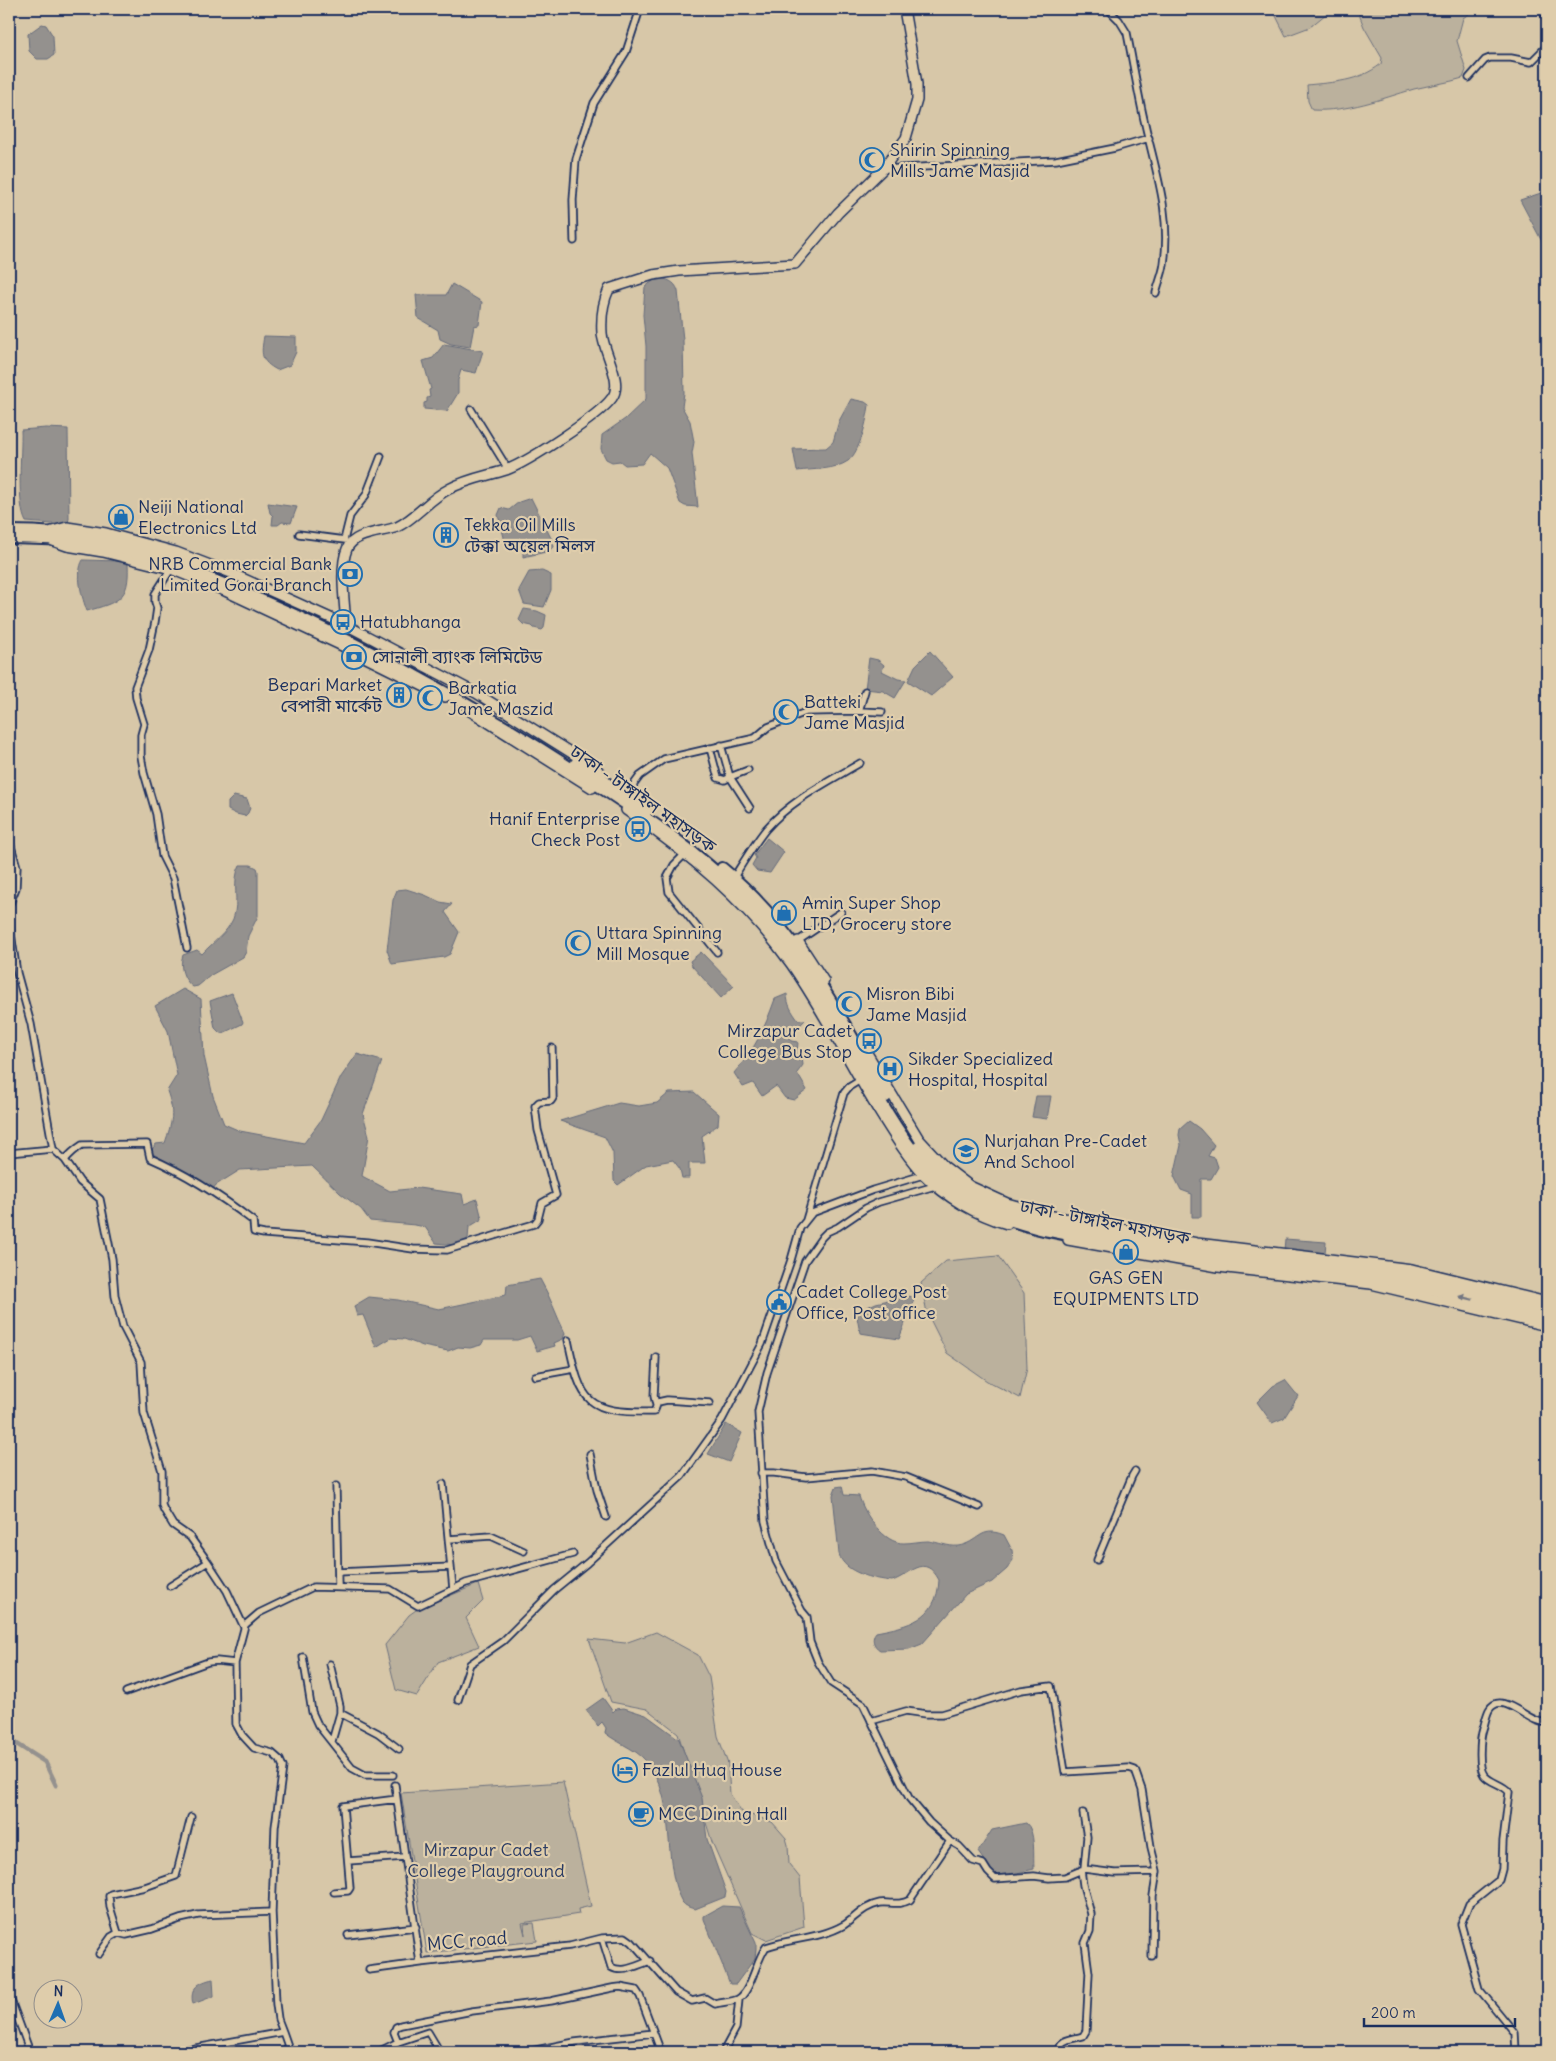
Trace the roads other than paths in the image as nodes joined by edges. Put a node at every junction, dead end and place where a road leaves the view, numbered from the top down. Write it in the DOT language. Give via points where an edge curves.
graph roads {
  1 [pos="640,9"];
  2 [pos="904,9"];
  3 [pos="1108,9"];
  4 [pos="1543,9"];
  5 [pos="1547,22"];
  6 [pos="1547,46"];
  7 [pos="1469,78"];
  8 [pos="1148,138"];
  9 [pos="883,170"];
  10 [pos="574,241"];
  11 [pos="1156,293"];
  12 [pos="471,409"];
  13 [pos="381,456"];
  14 [pos="508,469"];
  15 [pos="9,531"];
  16 [pos="299,534"];
  17 [pos="50,535"];
  18 [pos="9,538"];
  19 [pos="348,541"];
  20 [pos="171,569"];
  21 [pos="346,625"];
  22 [pos="864,691"];
  23 [pos="859,710"];
  24 [pos="882,712"];
  25 [pos="720,745"];
  26 [pos="710,748"];
  27 [pos="860,763"];
  28 [pos="748,770"];
  29 [pos="730,777"];
  30 [pos="601,786"];
  31 [pos="626,795"];
  32 [pos="750,808"];
  33 [pos="9,839"];
  34 [pos="687,852"];
  35 [pos="734,877"];
  36 [pos="10,901"];
  37 [pos="841,912"];
  38 [pos="796,942"];
  39 [pos="187,948"];
  40 [pos="717,952"];
  41 [pos="552,1048"];
  42 [pos="863,1078"];
  43 [pos="54,1149"];
  44 [pos="9,1153"];
  45 [pos="65,1160"];
  46 [pos="923,1175"];
  47 [pos="935,1186"];
  48 [pos="805,1222"];
  49 [pos="1255,1268"];
  50 [pos="1547,1302"];
  51 [pos="1547,1309"];
  52 [pos="1547,1317"];
  53 [pos="1547,1326"];
  54 [pos="568,1340"];
  55 [pos="656,1357"];
  56 [pos="574,1369"];
  57 [pos="535,1376"];
  58 [pos="710,1403"];
  59 [pos="656,1405"];
  60 [pos="590,1454"];
  61 [pos="1135,1471"];
  62 [pos="761,1473"];
  63 [pos="443,1484"];
  64 [pos="336,1486"];
  65 [pos="979,1507"];
  66 [pos="606,1517"];
  67 [pos="449,1539"];
  68 [pos="524,1551"];
  69 [pos="573,1554"];
  70 [pos="1097,1560"];
  71 [pos="208,1562"];
  72 [pos="451,1567"];
  73 [pos="338,1572"];
  74 [pos="170,1586"];
  75 [pos="338,1587"];
  76 [pos="453,1589"];
  77 [pos="244,1627"];
  78 [pos="303,1657"];
  79 [pos="235,1663"];
  80 [pos="330,1664"];
  81 [pos="126,1692"];
  82 [pos="458,1700"];
  83 [pos="340,1713"];
  84 [pos="871,1721"];
  85 [pos="1547,1722"];
  86 [pos="332,1741"];
  87 [pos="399,1749"];
  88 [pos="393,1775"];
  89 [pos="395,1785"];
  90 [pos="397,1799"];
  91 [pos="1083,1813"];
  92 [pos="190,1817"];
  93 [pos="950,1841"];
  94 [pos="405,1857"];
  95 [pos="348,1861"];
  96 [pos="1083,1870"];
  97 [pos="1157,1872"];
  98 [pos="334,1892"];
  99 [pos="272,1912"];
  100 [pos="416,1927"];
  101 [pos="118,1933"];
  102 [pos="348,1936"];
  103 [pos="602,1938"];
  104 [pos="99,1954"];
  105 [pos="1152,1956"];
  106 [pos="650,1961"];
  107 [pos="420,1963"];
  108 [pos="369,1970"];
  109 [pos="9,1995"];
  110 [pos="739,1998"];
  111 [pos="283,2032"];
  112 [pos="654,2033"];
  113 [pos="398,2042"];
  114 [pos="30,2052"];
  115 [pos="174,2052"];
  116 [pos="290,2052"];
  117 [pos="378,2052"];
  118 [pos="440,2052"];
  119 [pos="530,2052"];
  120 [pos="661,2052"];
  121 [pos="724,2052"];
  122 [pos="1058,2052"];
  123 [pos="1516,2052"];
  1 -- 10 [label="street" via="626,52 594,103 576,159"];
  2 -- 9 [label="main road" via="917,100 906,138"];
  3 -- 8 [label="street" via="1127,33"];
  4 -- 5 [label="street"];
  6 -- 7 [label="street" via="1531,62 1499,57 1485,60"];
  8 -- 9 [label="street" via="1056,160"];
  8 -- 11 [label="street" via="1166,212 1164,266"];
  9 -- 14 [label="main road" via="838,214 795,264 679,271 653,275 609,289 604,300 602,334 616,380 614,396 606,406 553,443"];
  12 -- 14 [label="street"];
  13 -- 19 [label="street" via="366,495 350,516"];
  14 -- 19 [label="main road" via="450,488 398,526"];
  15 -- 17 [label="highway, ঢাকা - টাঙ্গাইল মহাসড়ক"];
  16 -- 19 [label="street"];
  17 -- 18 [label="highway, ঢাকা - টাঙ্গাইল মহাসড়ক"];
  17 -- 20 [label="main road" via="67,546"];
  17 -- 21 [label="main road" via="67,527 106,533 176,552"];
  17 -- 30 [label="highway, ঢাকা - টাঙ্গাইল মহাসড়ক" via="121,548 173,564 222,582 343,637 480,710"];
  19 -- 21 [label="main road" via="344,568"];
  20 -- 30 [label="main road" via="225,591 453,701"];
  20 -- 39 [label="street" via="155,594 155,622 149,650 135,687 144,724 141,742 144,773"];
  21 -- 30 [label="main road" via="476,693 597,769"];
  22 -- 23 [label="street"];
  23 -- 24 [label="street"];
  23 -- 25 [label="street" via="806,712 768,727 755,738"];
  25 -- 26 [label="street"];
  25 -- 29 [label="street"];
  26 -- 29 [label="street" via="718,778 725,780"];
  26 -- 31 [label="street" via="664,759 640,776"];
  27 -- 35 [label="street" via="782,813 762,835"];
  28 -- 29 [label="street"];
  29 -- 32 [label="street"];
  30 -- 31 [label="highway, ঢাকা - টাঙ্গাইল মহাসড়ক"];
  30 -- 34 [label="highway, ঢাকা - টাঙ্গাইল মহাসড়ক" via="650,819"];
  31 -- 35 [label="highway, ঢাকা - টাঙ্গাইল মহাসড়ক"];
  33 -- 36 [label="street" via="17,868 16,888"];
  34 -- 40 [label="street" via="667,878 669,892"];
  34 -- 42 [label="highway, ঢাকা - টাঙ্গাইল মহাসড়ক" via="730,884 770,927 802,970"];
  35 -- 38 [label="highway, ঢাকা - টাঙ্গাইল মহাসড়ক"];
  36 -- 43 [label="street" via="17,973 31,1024"];
  37 -- 38 [label="street"];
  38 -- 50 [label="main road" via="919,1139 944,1166 985,1194 1071,1220 1196,1243 1412,1269"];
  38 -- 51 [label="highway, ঢাকা - টাঙ্গাইল মহাসড়ক" via="901,1124 919,1149 953,1181 989,1204 1028,1218 1088,1230 1213,1251 1407,1275"];
  41 -- 45 [label="street" via="553,1098 535,1106 538,1130 556,1195 542,1203 534,1224 447,1250 256,1233 253,1221 227,1201 150,1158 148,1144 82,1145"];
  42 -- 46 [label="main road" via="898,1142"];
  42 -- 48 [label="street" via="844,1093"];
  42 -- 49 [label="highway, ঢাকা - টাঙ্গাইল মহাসড়ক" via="926,1168 954,1192 990,1213 1054,1232"];
  43 -- 44 [label="street"];
  43 -- 45 [label="street"];
  45 -- 71 [label="street" via="80,1182 100,1199 119,1312 141,1362 144,1413 162,1471 162,1505 173,1524 190,1537"];
  46 -- 47 [label="main road"];
  46 -- 48 [label="street" via="830,1205 812,1213"];
  47 -- 49 [label="main road" via="962,1205 991,1219 1052,1236 1114,1249"];
  47 -- 62 [label="street" via="866,1208 827,1232 811,1251 767,1374 758,1412"];
  48 -- 82 [label="street" via="800,1228 762,1344 722,1420 688,1468 650,1507 554,1590 503,1640 470,1664"];
  52 -- 49 [label="highway, ঢাকা - টাঙ্গাইল মহাসড়ক, one-way" via="1403,1283"];
  49 -- 53 [label="main road" via="1371,1284"];
  54 -- 56 [label="street"];
  55 -- 59 [label="street"];
  56 -- 57 [label="street"];
  56 -- 59 [label="street" via="581,1388 595,1404 628,1412 654,1412"];
  58 -- 59 [label="street" via="667,1400"];
  60 -- 66 [label="street"];
  61 -- 70 [label="street"];
  62 -- 65 [label="street" via="806,1477 872,1471 906,1477"];
  62 -- 84 [label="street" via="765,1521 776,1560 808,1618 810,1642 818,1662 831,1683 863,1704"];
  63 -- 67 [label="street"];
  64 -- 73 [label="street"];
  67 -- 68 [label="street" via="491,1536"];
  67 -- 72 [label="street"];
  69 -- 76 [label="street"];
  71 -- 74 [label="street"];
  71 -- 77 [label="street"];
  72 -- 73 [label="street"];
  72 -- 76 [label="street"];
  73 -- 75 [label="street"];
  75 -- 76 [label="street" via="390,1589 418,1606"];
  75 -- 77 [label="street" via="313,1587 259,1613"];
  77 -- 79 [label="street"];
  78 -- 86 [label="street" via="312,1712"];
  79 -- 81 [label="street" via="208,1662"];
  79 -- 99 [label="street" via="236,1724 254,1748 272,1753 283,1767 275,1827"];
  80 -- 83 [label="street"];
  83 -- 86 [label="street"];
  83 -- 87 [label="street" via="378,1733"];
  84 -- 93 [label="street" via="909,1798"];
  84 -- 97 [label="street" via="906,1711 942,1714 1022,1690 1051,1686 1065,1772 1135,1770 1142,1790"];
  85 -- 123 [label="street" via="1537,1722 1504,1703 1497,1703 1490,1709 1480,1736 1481,1764 1484,1774 1509,1792 1502,1869 1499,1880 1468,1904 1461,1924 1479,1989 1515,2033"];
  86 -- 88 [label="street" via="352,1768 365,1774"];
  89 -- 90 [label="street, MCC road"];
  90 -- 94 [label="street, MCC road"];
  90 -- 95 [label="street" via="343,1806"];
  91 -- 96 [label="street" via="1087,1837"];
  92 -- 101 [label="street" via="176,1876 109,1896"];
  93 -- 96 [label="street" via="973,1861 983,1864 995,1879 1065,1877"];
  93 -- 110 [label="street" via="910,1900 865,1908 844,1925 766,1948 747,1989"];
  94 -- 95 [label="street"];
  94 -- 100 [label="street, MCC road"];
  95 -- 98 [label="street" via="350,1890"];
  96 -- 97 [label="street"];
  96 -- 122 [label="street" via="1083,1885 1091,1914 1086,1943 1089,1973 1086,2032 1083,2036 1063,2040"];
  97 -- 105 [label="street" via="1152,1896"];
  99 -- 101 [label="street" via="198,1915 152,1929"];
  99 -- 111 [label="street" via="276,2004"];
  100 -- 102 [label="street"];
  100 -- 107 [label="street, MCC road"];
  101 -- 104 [label="street" via="111,1937"];
  103 -- 106 [label="street, MCC road" via="629,1939"];
  103 -- 106 [label="street" via="611,1967 616,1970"];
  103 -- 107 [label="street, MCC road" via="570,1946"];
  106 -- 110 [label="street, MCC road" via="676,1992 690,2001 705,1998 715,2004"];
  107 -- 108 [label="street"];
  109 -- 114 [label="street"];
  110 -- 121 [label="street" via="736,2028"];
  111 -- 115 [label="street"];
  111 -- 116 [label="street"];
  112 -- 113 [label="street" via="636,1990 620,1987 401,2025 394,2032"];
  112 -- 119 [label="street" via="575,2042"];
  112 -- 120 [label="street"];
  113 -- 117 [label="street"];
  113 -- 118 [label="street" via="428,2032"];
}
